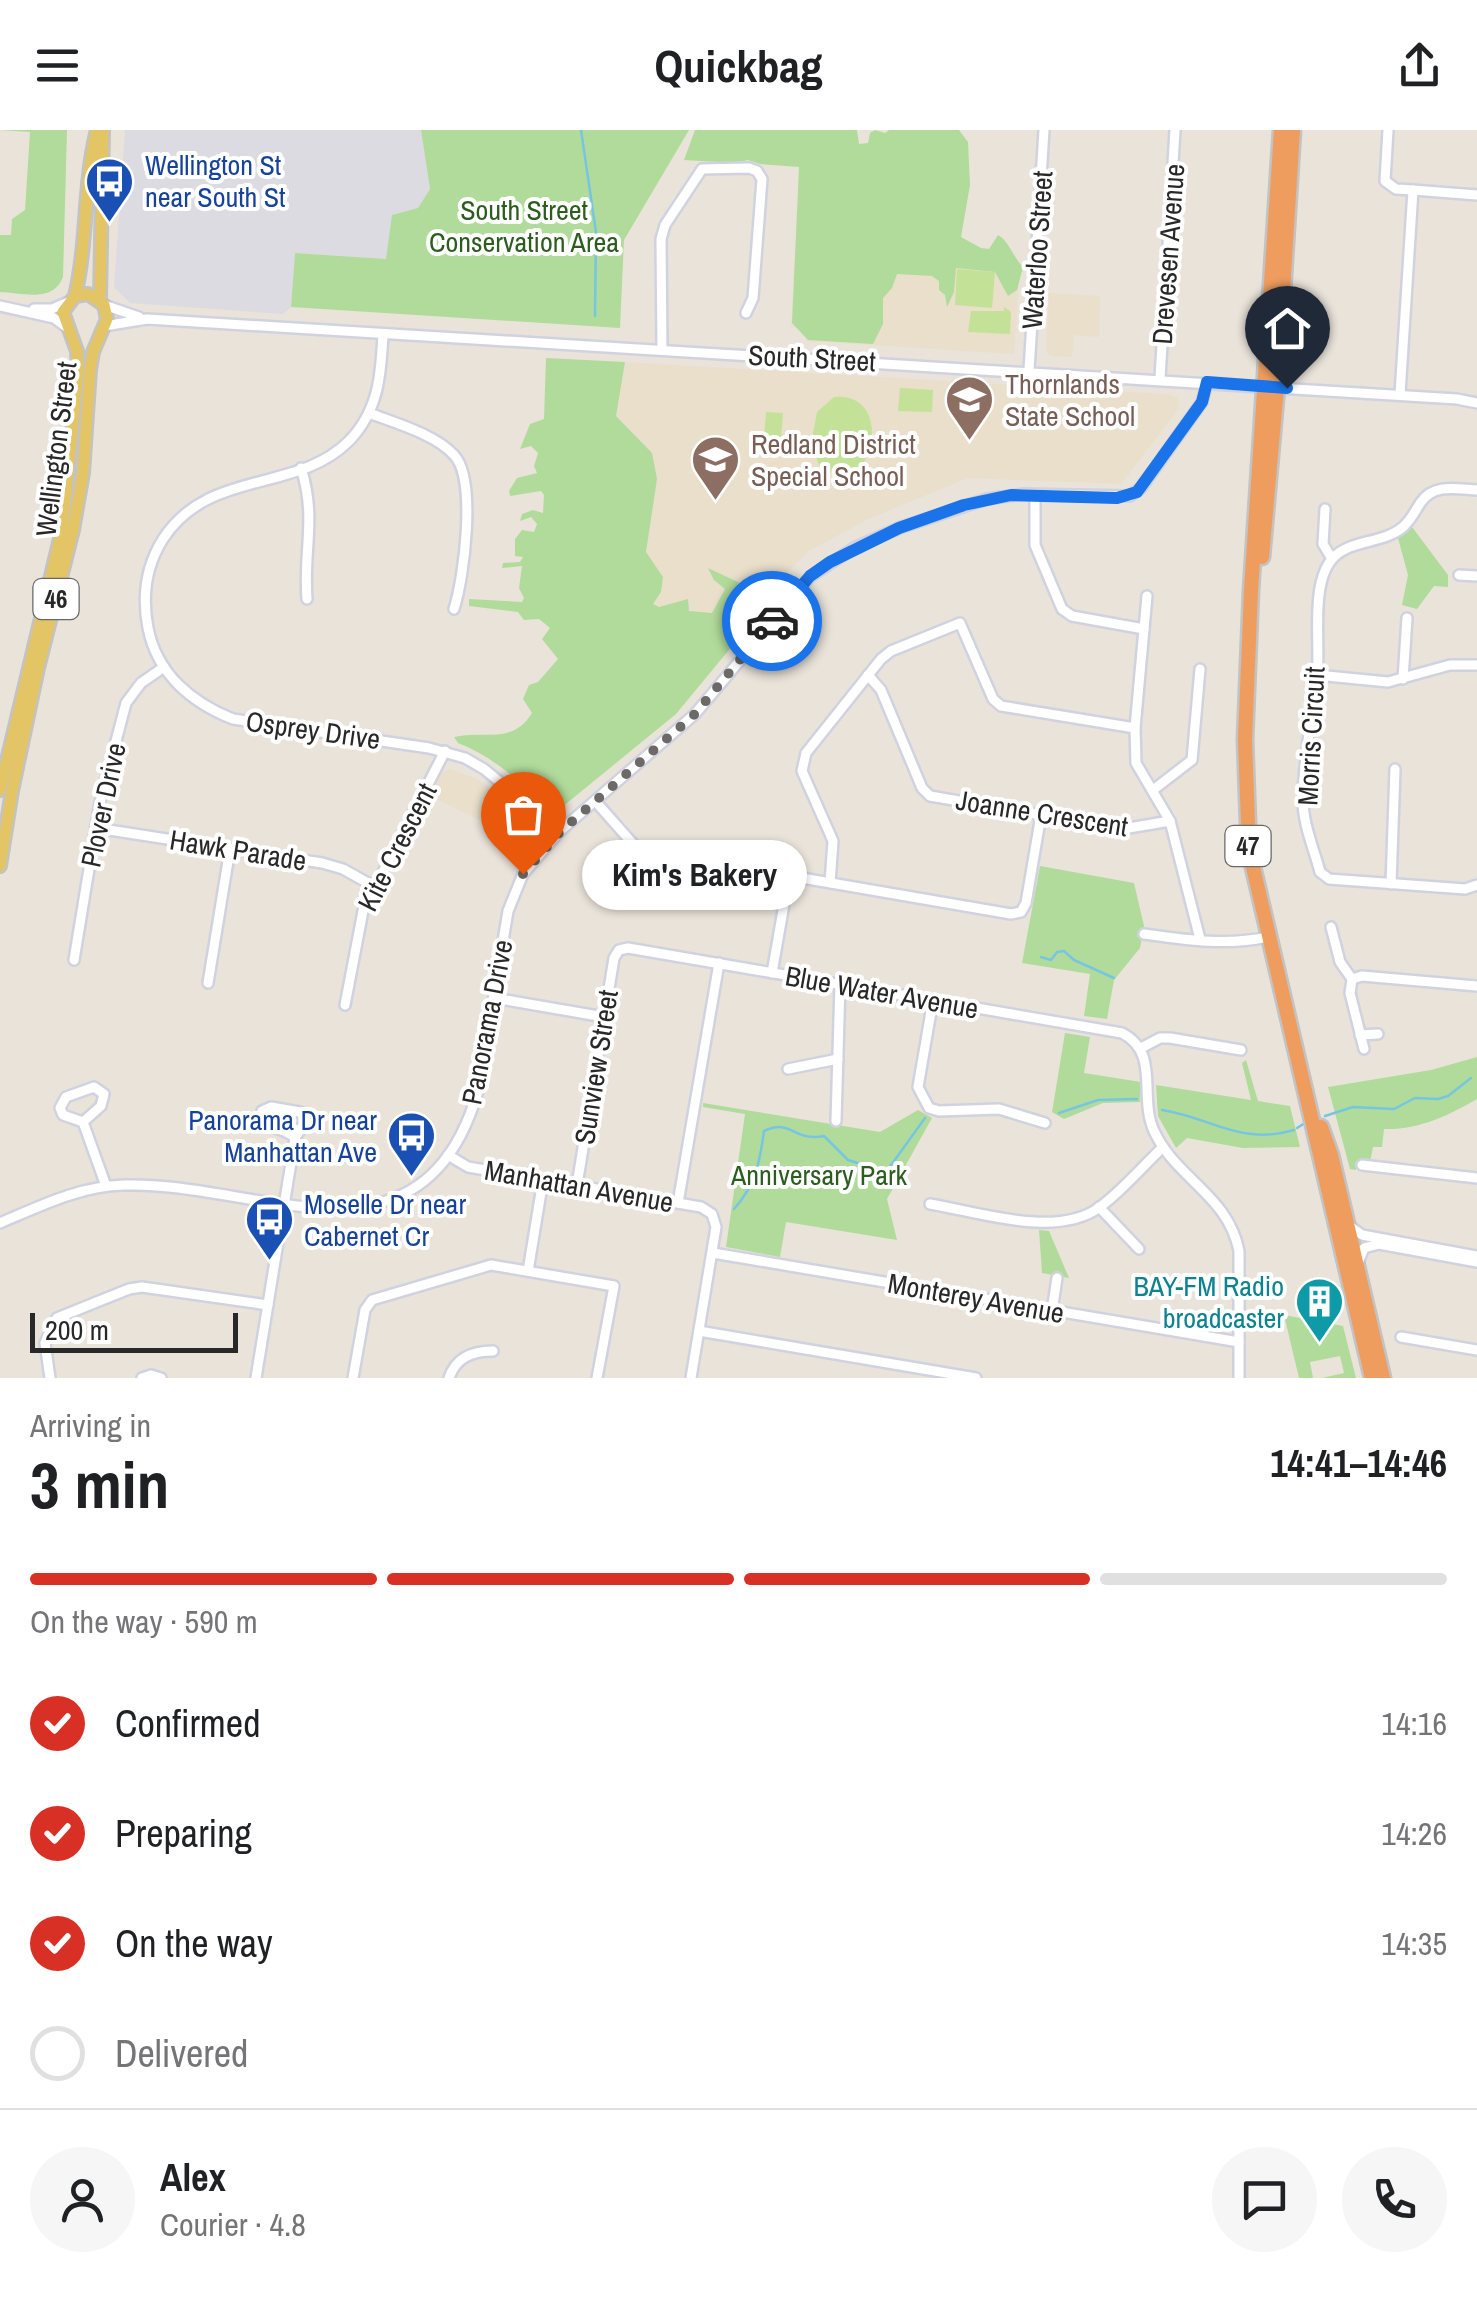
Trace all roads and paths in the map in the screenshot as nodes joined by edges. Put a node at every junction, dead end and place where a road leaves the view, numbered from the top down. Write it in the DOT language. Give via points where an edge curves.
graph roads {
  1 [pos="100,130"];
  2 [pos="1044,130"];
  3 [pos="1176,130"];
  4 [pos="1281,130"];
  5 [pos="1293,130"];
  6 [pos="1388,130"];
  7 [pos="1412,190"];
  8 [pos="1477,195"];
  9 [pos="72,299"];
  10 [pos="102,302"];
  11 [pos="0,306"];
  12 [pos="22,310"];
  13 [pos="746,313"];
  14 [pos="147,319"];
  15 [pos="68,329"];
  16 [pos="102,329"];
  17 [pos="384,334"];
  18 [pos="662,348"];
  19 [pos="1029,370"];
  20 [pos="1160,378"];
  21 [pos="1207,382"];
  22 [pos="1270,386"];
  23 [pos="1400,394"];
  24 [pos="1477,404"];
  25 [pos="370,412"];
  26 [pos="302,468"];
  27 [pos="1416,484"];
  28 [pos="1477,490"];
  29 [pos="1035,495"];
  30 [pos="1427,496"];
  31 [pos="1325,510"];
  32 [pos="1332,559"];
  33 [pos="1459,575"];
  34 [pos="1477,576"];
  35 [pos="1146,596"];
  36 [pos="307,599"];
  37 [pos="454,609"];
  38 [pos="1407,618"];
  39 [pos="1144,629"];
  40 [pos="1477,665"];
  41 [pos="164,668"];
  42 [pos="1200,669"];
  43 [pos="1317,674"];
  44 [pos="868,675"];
  45 [pos="1403,679"];
  46 [pos="1136,728"];
  47 [pos="446,751"];
  48 [pos="1395,769"];
  49 [pos="0,790"];
  50 [pos="1153,790"];
  51 [pos="596,802"];
  52 [pos="1041,815"];
  53 [pos="1170,821"];
  54 [pos="96,828"];
  55 [pos="560,832"];
  56 [pos="230,849"];
  57 [pos="0,866"];
  58 [pos="789,876"];
  59 [pos="830,883"];
  60 [pos="1391,884"];
  61 [pos="1477,885"];
  62 [pos="375,887"];
  63 [pos="1331,927"];
  64 [pos="1144,934"];
  65 [pos="1268,937"];
  66 [pos="1200,939"];
  67 [pos="618,950"];
  68 [pos="74,960"];
  69 [pos="719,964"];
  70 [pos="772,972"];
  71 [pos="1352,979"];
  72 [pos="208,983"];
  73 [pos="840,984"];
  74 [pos="1477,986"];
  75 [pos="494,998"];
  76 [pos="933,1000"];
  77 [pos="345,1005"];
  78 [pos="604,1017"];
  79 [pos="1360,1034"];
  80 [pos="1378,1034"];
  81 [pos="1141,1048"];
  82 [pos="1364,1049"];
  83 [pos="1241,1050"];
  84 [pos="838,1059"];
  85 [pos="788,1070"];
  86 [pos="1301,1070"];
  87 [pos="836,1121"];
  88 [pos="83,1122"];
  89 [pos="1045,1124"];
  90 [pos="295,1138"];
  91 [pos="1163,1147"];
  92 [pos="1379,1152"];
  93 [pos="448,1155"];
  94 [pos="1362,1165"];
  95 [pos="1377,1166"];
  96 [pos="1477,1178"];
  97 [pos="543,1180"];
  98 [pos="577,1185"];
  99 [pos="106,1186"];
  100 [pos="678,1203"];
  101 [pos="930,1204"];
  102 [pos="285,1206"];
  103 [pos="1100,1208"];
  104 [pos="1339,1215"];
  105 [pos="0,1226"];
  106 [pos="1139,1249"];
  107 [pos="713,1254"];
  108 [pos="1477,1259"];
  109 [pos="1356,1268"];
  110 [pos="528,1271"];
  111 [pos="1057,1278"];
  112 [pos="268,1305"];
  113 [pos="1052,1311"];
  114 [pos="699,1331"];
  115 [pos="1401,1336"];
  116 [pos="1239,1342"];
  117 [pos="1477,1350"];
  118 [pos="493,1351"];
  119 [pos="50,1378"];
  120 [pos="142,1378"];
  121 [pos="162,1378"];
  122 [pos="256,1378"];
  123 [pos="353,1378"];
  124 [pos="449,1378"];
  125 [pos="597,1378"];
  126 [pos="691,1378"];
  127 [pos="976,1378"];
  128 [pos="1239,1378"];
  129 [pos="1372,1378"];
  130 [pos="1383,1378"];
  1 -- 9 [label="main road, Wellington Street / 46" via="90,154 82,268"];
  1 -- 10 [label="main road, Wellington Street / 46"];
  2 -- 19 [label="street, Waterloo Street"];
  3 -- 20 [label="street, Drevesen Avenue"];
  4 -- 22 [label="highway, 47"];
  5 -- 22 [label="highway, 47"];
  6 -- 7 [label="street" via="1386,182"];
  7 -- 8 [label="street"];
  7 -- 23 [label="street"];
  9 -- 10 [label="main road" via="88,294"];
  9 -- 12 [label="street" via="52,309"];
  9 -- 15 [label="main road, Wellington Street / 46" via="64,312"];
  10 -- 14 [label="street, South Street"];
  10 -- 16 [label="main road, Wellington Street / 46"];
  11 -- 12 [label="street"];
  12 -- 15 [label="street"];
  13 -- 18 [label="street" via="753,298 762,179 749,168 707,168 662,232"];
  14 -- 16 [label="street, South Street"];
  14 -- 17 [label="street, South Street"];
  15 -- 16 [label="main road, Wellington Street" via="86,338"];
  15 -- 49 [label="main road, Wellington Street / 46" via="78,371 68,495"];
  16 -- 57 [label="main road, Wellington Street / 46" via="90,370 73,530"];
  17 -- 18 [label="street, South Street"];
  17 -- 25 [label="street, Osprey Drive"];
  18 -- 19 [label="street, South Street"];
  19 -- 20 [label="street, South Street"];
  20 -- 21 [label="street, South Street"];
  21 -- 22 [label="street, South Street"];
  21 -- 29 [label="street, Panorama Drive" via="1202,402 1137,492 1117,498"];
  22 -- 23 [label="street, South Street"];
  22 -- 65 [label="highway, 47" via="1245,740 1249,850"];
  23 -- 24 [label="street, South Street"];
  25 -- 26 [label="street, Osprey Drive" via="334,454"];
  25 -- 37 [label="street" via="440,444 464,471"];
  26 -- 36 [label="street" via="311,514"];
  26 -- 41 [label="street, Osprey Drive" via="219,492 170,529 145,591 149,634"];
  27 -- 30 [label="street"];
  28 -- 30 [label="street" via="1445,488"];
  29 -- 39 [label="street" via="1035,545 1062,610"];
  29 -- 51 [label="street, Panorama Drive" via="964,505 830,562 792,596 695,714"];
  30 -- 32 [label="street" via="1391,535"];
  31 -- 32 [label="street" via="1323,544"];
  32 -- 43 [label="street, Morris Circuit" via="1321,585"];
  33 -- 34 [label="street"];
  35 -- 39 [label="street"];
  38 -- 45 [label="street"];
  39 -- 46 [label="street"];
  40 -- 45 [label="street" via="1450,665"];
  41 -- 47 [label="street, Osprey Drive" via="192,699 233,718"];
  41 -- 54 [label="street, Plover Drive" via="126,704"];
  42 -- 50 [label="street" via="1192,760"];
  43 -- 45 [label="street"];
  43 -- 60 [label="street, Morris Circuit" via="1303,797 1320,872 1329,879"];
  44 -- 46 [label="street" via="891,651 960,623 1000,706"];
  44 -- 52 [label="street, Joanne Crescent" via="930,796"];
  44 -- 59 [label="street" via="802,761 834,842"];
  46 -- 50 [label="street" via="1136,763"];
  47 -- 55 [label="street, Osprey Drive" via="484,768"];
  47 -- 62 [label="street, Kite Crescent"];
  48 -- 60 [label="street"];
  50 -- 53 [label="street"];
  51 -- 55 [label="street, Panorama Drive"];
  51 -- 58 [label="street" via="639,849"];
  52 -- 53 [label="street, Joanne Crescent" via="1123,829"];
  52 -- 59 [label="street" via="1020,912"];
  53 -- 66 [label="street"];
  54 -- 56 [label="street, Hawk Parade"];
  54 -- 68 [label="street, Plover Drive"];
  55 -- 75 [label="street, Panorama Drive" via="515,890"];
  56 -- 62 [label="street, Hawk Parade" via="322,864"];
  56 -- 72 [label="street"];
  58 -- 59 [label="street"];
  58 -- 70 [label="street"];
  60 -- 61 [label="street, Morris Circuit"];
  62 -- 77 [label="street, Kite Crescent" via="357,929"];
  63 -- 71 [label="street"];
  64 -- 66 [label="street"];
  65 -- 66 [label="street" via="1238,944"];
  65 -- 86 [label="highway, 47"];
  67 -- 69 [label="street, Blue Water Avenue"];
  67 -- 78 [label="street, Sunview Street"];
  69 -- 70 [label="street, Blue Water Avenue"];
  69 -- 100 [label="street"];
  70 -- 73 [label="street, Blue Water Avenue"];
  71 -- 74 [label="street"];
  71 -- 79 [label="street"];
  73 -- 76 [label="street, Blue Water Avenue"];
  73 -- 84 [label="street"];
  75 -- 78 [label="street"];
  75 -- 93 [label="street, Panorama Drive" via="478,1091"];
  76 -- 81 [label="street, Blue Water Avenue" via="1122,1033"];
  76 -- 89 [label="street" via="918,1087 929,1108 1000,1109"];
  78 -- 98 [label="street, Sunview Street"];
  79 -- 80 [label="street"];
  79 -- 82 [label="street"];
  81 -- 83 [label="street" via="1170,1038"];
  81 -- 91 [label="street" via="1149,1118"];
  84 -- 85 [label="street"];
  84 -- 87 [label="street"];
  86 -- 104 [label="highway, 47"];
  86 -- 104 [label="highway, 47" via="1331,1155 1324,1159"];
  88 -- 88 [label="street" via="63,1115 62,1101 88,1088 101,1090 104,1101"];
  88 -- 99 [label="street"];
  90 -- 90 [label="street" via="262,1121 262,1111 304,1115"];
  90 -- 102 [label="street"];
  91 -- 103 [label="street"];
  91 -- 116 [label="street" via="1232,1223 1240,1251"];
  92 -- 95 [label="street"];
  93 -- 97 [label="street, Manhattan Avenue" via="468,1166"];
  93 -- 102 [label="street, Panorama Drive" via="413,1186 370,1205"];
  94 -- 95 [label="street"];
  95 -- 96 [label="street"];
  97 -- 98 [label="street, Manhattan Avenue"];
  97 -- 110 [label="street"];
  98 -- 100 [label="street, Manhattan Avenue"];
  99 -- 102 [label="street, Panorama Drive" via="146,1185"];
  99 -- 105 [label="street, Panorama Drive" via="44,1204"];
  100 -- 107 [label="street, Manhattan Avenue" via="712,1214"];
  101 -- 103 [label="street" via="1046,1223"];
  102 -- 112 [label="street"];
  103 -- 106 [label="street"];
  104 -- 108 [label="street" via="1362,1234"];
  104 -- 109 [label="highway, 47"];
  104 -- 129 [label="highway, 47"];
  107 -- 113 [label="street, Monterey Avenue"];
  107 -- 114 [label="street"];
  108 -- 109 [label="street" via="1378,1244 1364,1248"];
  109 -- 130 [label="highway, 47"];
  110 -- 123 [label="street" via="481,1266 372,1300"];
  110 -- 125 [label="street" via="614,1286"];
  111 -- 113 [label="street"];
  112 -- 119 [label="street" via="129,1289 58,1318 46,1344"];
  112 -- 122 [label="street"];
  113 -- 116 [label="street, Monterey Avenue"];
  114 -- 126 [label="street"];
  114 -- 127 [label="street"];
  115 -- 117 [label="street"];
  116 -- 128 [label="street"];
  118 -- 124 [label="street" via="458,1361"];
  120 -- 121 [label="street"];
}
